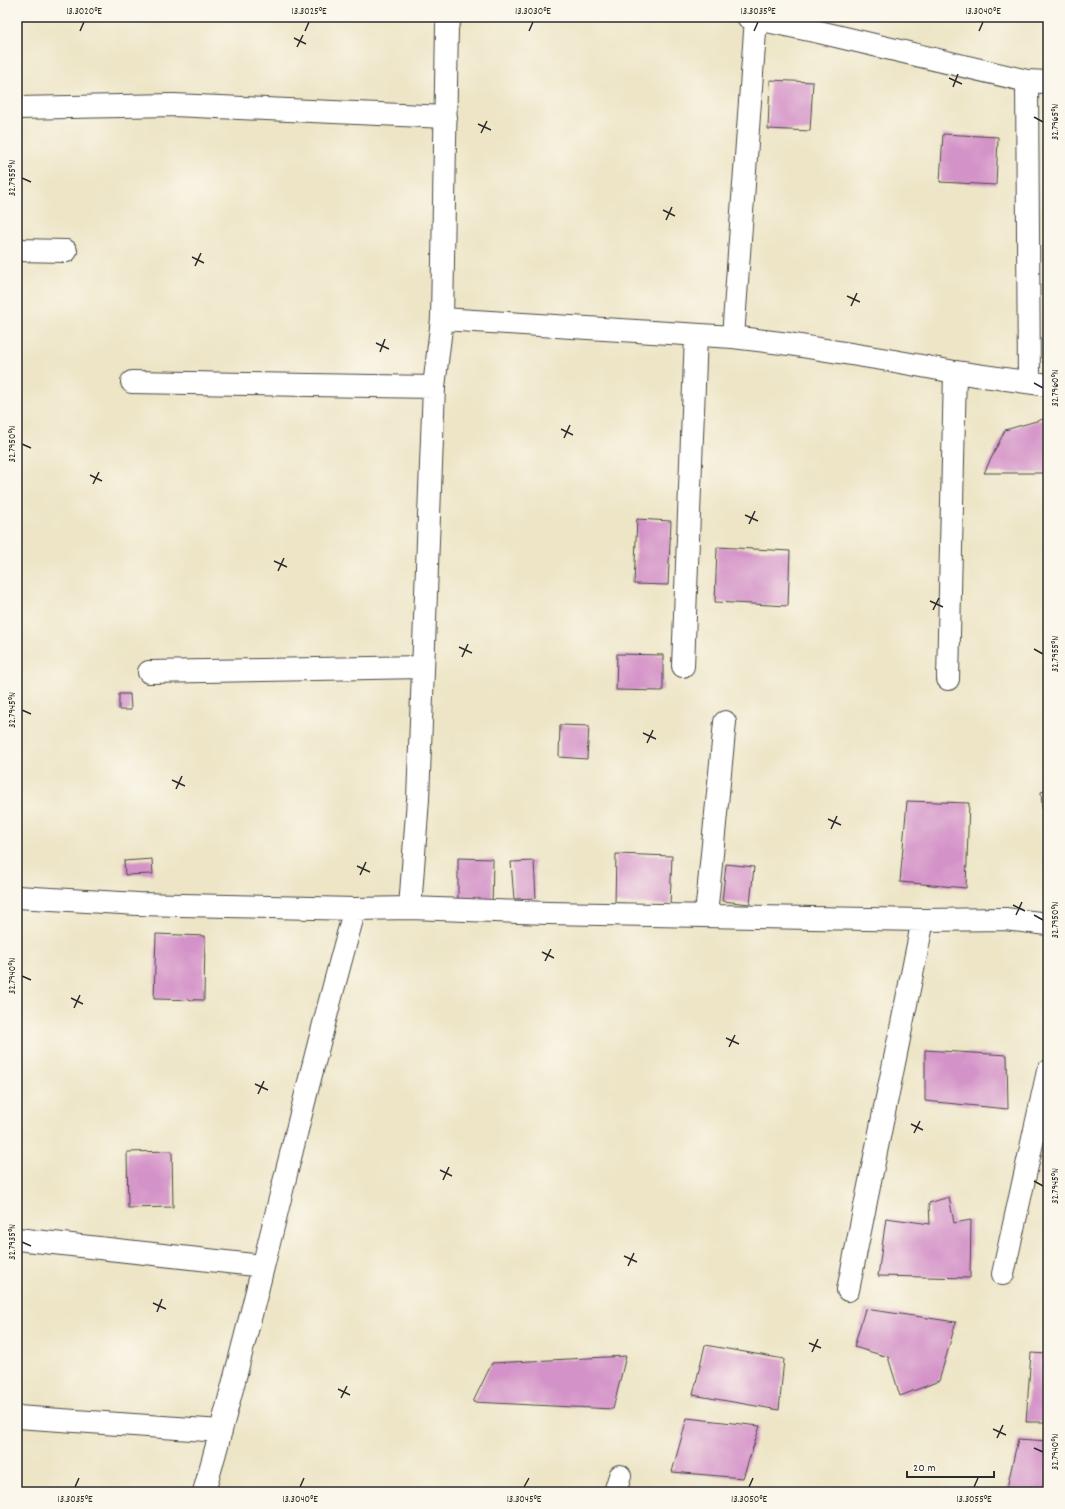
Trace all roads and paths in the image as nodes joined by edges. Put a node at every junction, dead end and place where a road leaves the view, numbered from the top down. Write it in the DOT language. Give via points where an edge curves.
graph roads {
  1 [pos="451,17"];
  2 [pos="752,18"];
  3 [pos="820,25"];
  4 [pos="1037,82"];
  5 [pos="17,108"];
  6 [pos="446,117"];
  7 [pos="17,250"];
  8 [pos="66,250"];
  9 [pos="442,318"];
  10 [pos="696,335"];
  11 [pos="733,337"];
  12 [pos="955,372"];
  13 [pos="132,382"];
  14 [pos="1039,384"];
  15 [pos="434,387"];
  16 [pos="683,666"];
  17 [pos="423,667"];
  18 [pos="149,672"];
  19 [pos="948,679"];
  20 [pos="725,722"];
  21 [pos="17,898"];
  22 [pos="410,908"];
  23 [pos="355,909"];
  24 [pos="706,915"];
  25 [pos="923,920"];
  26 [pos="1048,924"];
  27 [pos="1048,1071"];
  28 [pos="17,1239"];
  29 [pos="263,1266"];
  30 [pos="1003,1274"];
  31 [pos="848,1290"];
  32 [pos="17,1417"];
  33 [pos="221,1431"];
  34 [pos="204,1492"];
  1 -- 6 [label="street" via="447,26"];
  2 -- 3 [label="street"];
  2 -- 11 [label="street"];
  3 -- 4 [label="street"];
  4 -- 14 [label="street"];
  5 -- 6 [label="street" via="173,105"];
  6 -- 9 [label="street"];
  7 -- 8 [label="street"];
  9 -- 10 [label="street"];
  9 -- 15 [label="street"];
  10 -- 11 [label="street"];
  10 -- 16 [label="street"];
  11 -- 12 [label="street" via="886,359"];
  12 -- 14 [label="street"];
  12 -- 19 [label="street"];
  13 -- 15 [label="street"];
  15 -- 17 [label="street"];
  17 -- 18 [label="street"];
  17 -- 22 [label="street" via="418,799"];
  20 -- 24 [label="street"];
  21 -- 23 [label="street" via="138,904"];
  22 -- 23 [label="street"];
  22 -- 24 [label="street"];
  23 -- 29 [label="street" via="332,990"];
  24 -- 25 [label="street"];
  25 -- 26 [label="street" via="1005,919"];
  25 -- 31 [label="street"];
  27 -- 30 [label="street"];
  28 -- 29 [label="street"];
  29 -- 33 [label="street"];
  32 -- 33 [label="street"];
  33 -- 34 [label="street"];
}
